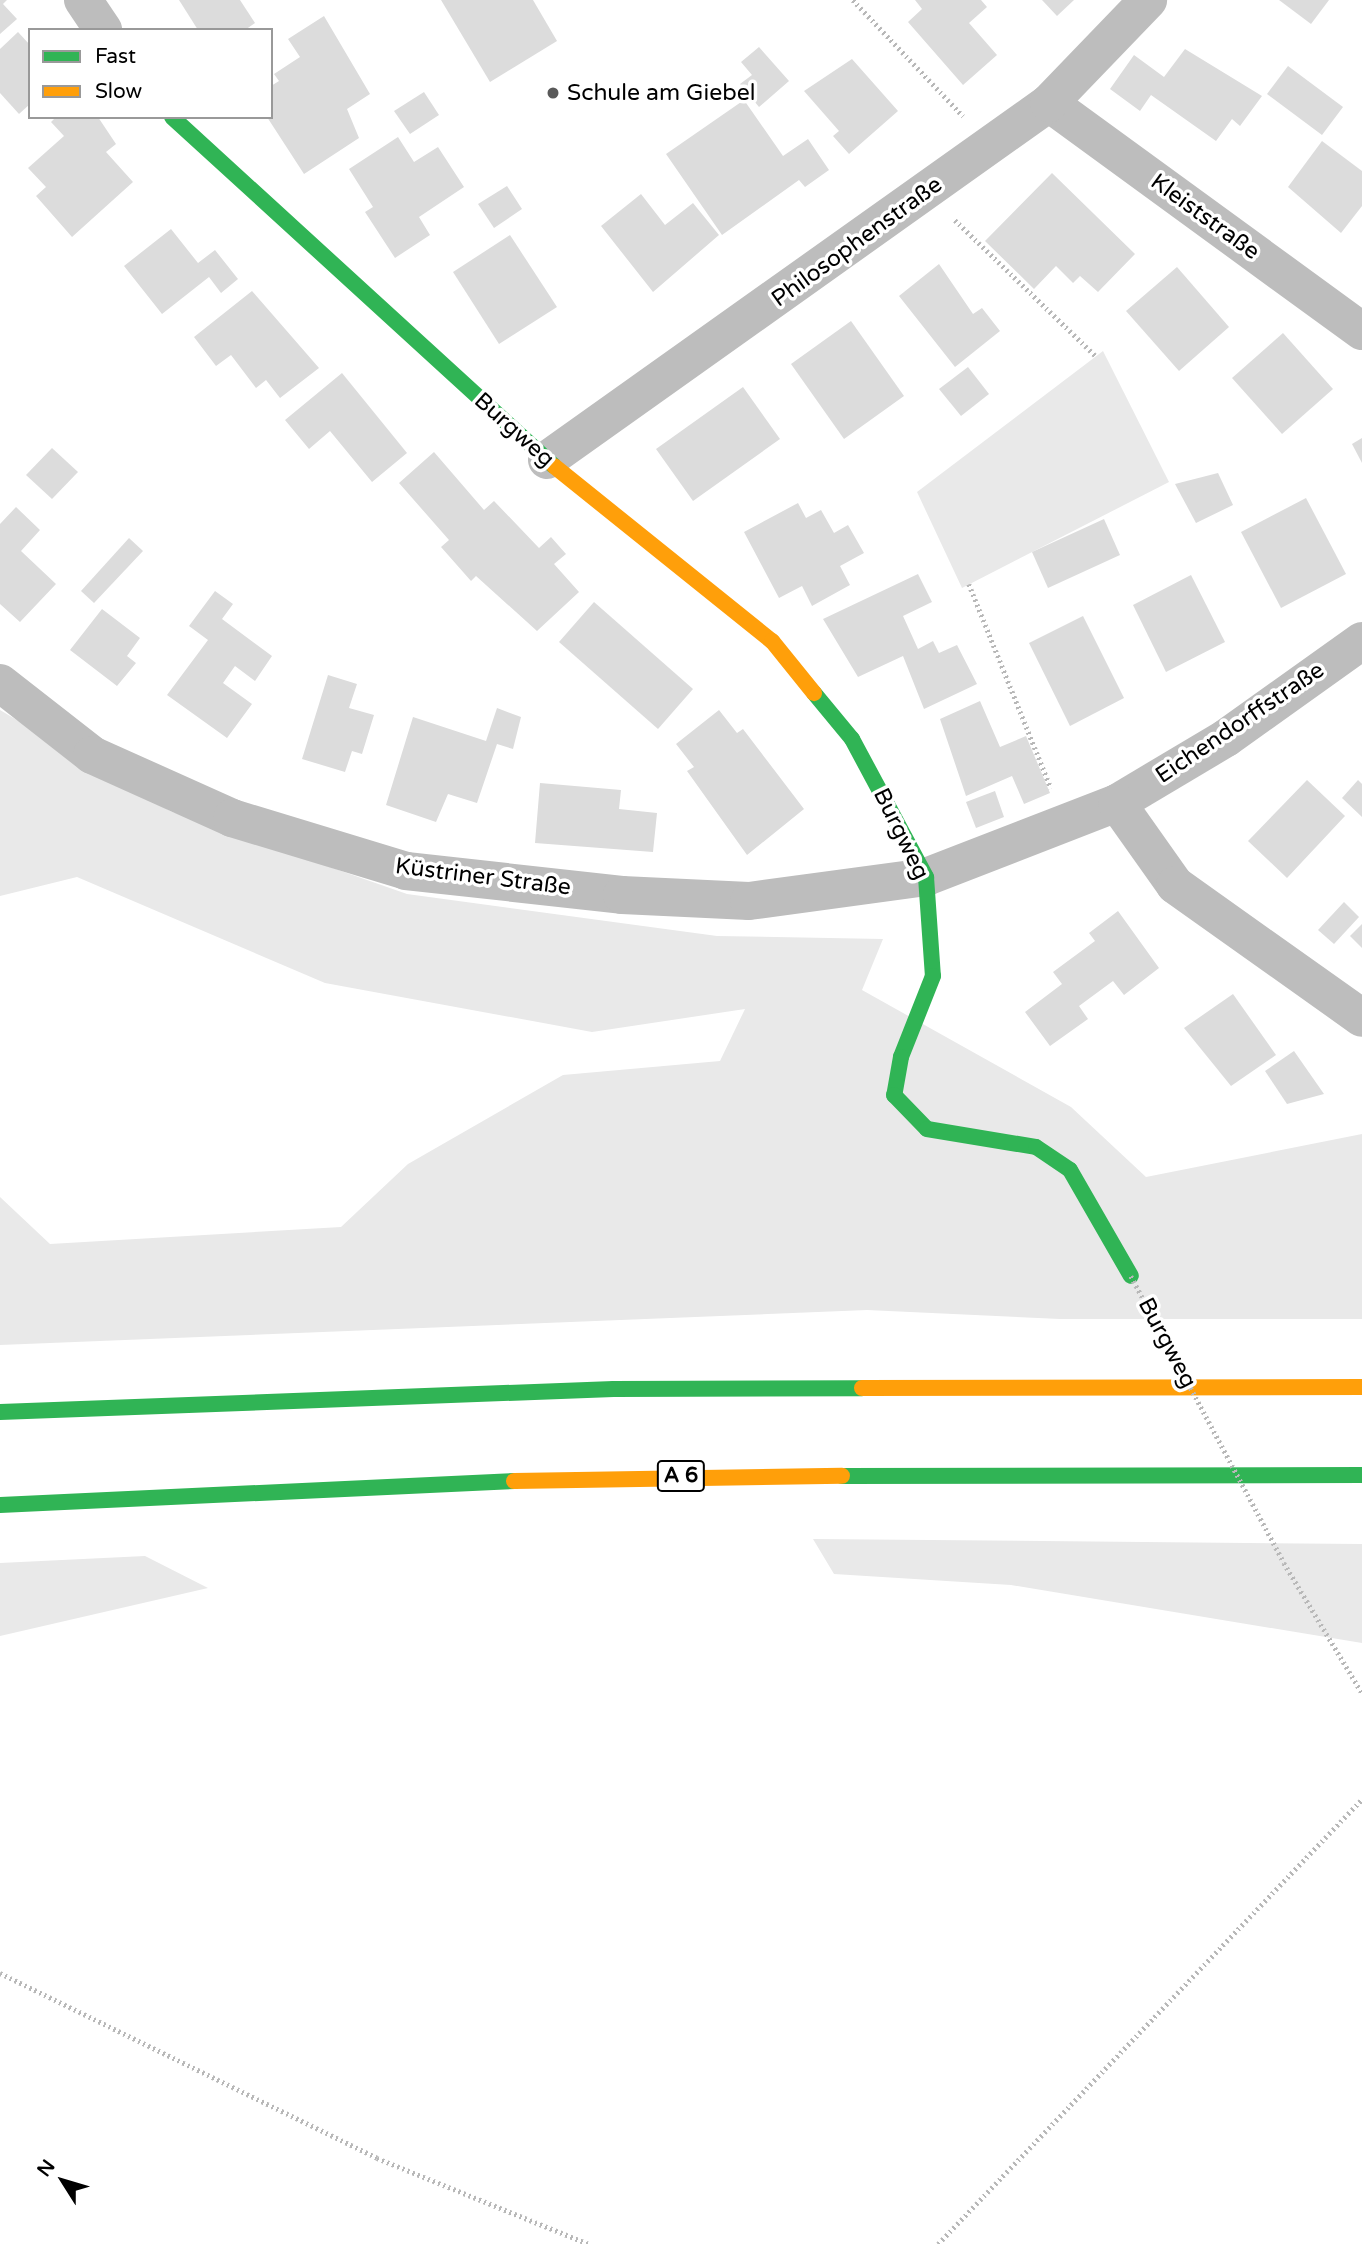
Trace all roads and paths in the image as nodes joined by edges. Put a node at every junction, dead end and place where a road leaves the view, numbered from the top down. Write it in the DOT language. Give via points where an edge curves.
graph roads {
  1 [pos="83,0"];
  2 [pos="853,0"];
  3 [pos="1148,0"];
  4 [pos="102,28"];
  5 [pos="1049,103"];
  6 [pos="174,119"];
  7 [pos="991,145"];
  8 [pos="926,192"];
  9 [pos="1362,331"];
  10 [pos="1096,356"];
  11 [pos="547,460"];
  12 [pos="969,584"];
  13 [pos="1362,640"];
  14 [pos="0,682"];
  15 [pos="1117,803"];
  16 [pos="1065,823"];
  17 [pos="926,877"];
  18 [pos="1362,1018"];
  19 [pos="1131,1276"];
  20 [pos="1362,1387"];
  21 [pos="0,1412"];
  22 [pos="1362,1475"];
  23 [pos="0,1505"];
  24 [pos="1362,1693"];
  25 [pos="1362,1799"];
  26 [pos="0,1973"];
  27 [pos="589,2244"];
  28 [pos="938,2244"];
  1 -- 4 [label="street"];
  2 -- 7 [label="path"];
  3 -- 5 [label="street, Philosophenstraße"];
  5 -- 7 [label="street, Philosophenstraße"];
  5 -- 9 [label="street, Kleiststraße"];
  6 -- 11 [label="main road, Burgweg"];
  7 -- 8 [label="street, Philosophenstraße"];
  8 -- 10 [label="path"];
  8 -- 11 [label="street, Philosophenstraße"];
  11 -- 17 [label="main road, Burgweg" via="772,640 852,738"];
  12 -- 16 [label="path"];
  13 -- 15 [label="street, Eichendorffstraße" via="1226,738"];
  14 -- 17 [label="street, Küstriner Straße" via="92,755 232,818 406,871 622,895 749,901"];
  15 -- 16 [label="street, Eichendorffstraße"];
  15 -- 18 [label="street" via="1175,885"];
  16 -- 17 [label="street, Eichendorffstraße"];
  17 -- 19 [label="main road, Burgweg" via="933,976 901,1057 894,1095 927,1129 1036,1147 1070,1170"];
  19 -- 24 [label="path, Burgweg, bridge" via="1284,1563"];
  20 -- 21 [label="main road" via="614,1389"];
  22 -- 23 [label="main road, A 6" via="611,1476"];
  25 -- 28 [label="path"];
  26 -- 27 [label="path" via="376,2158"];
}
